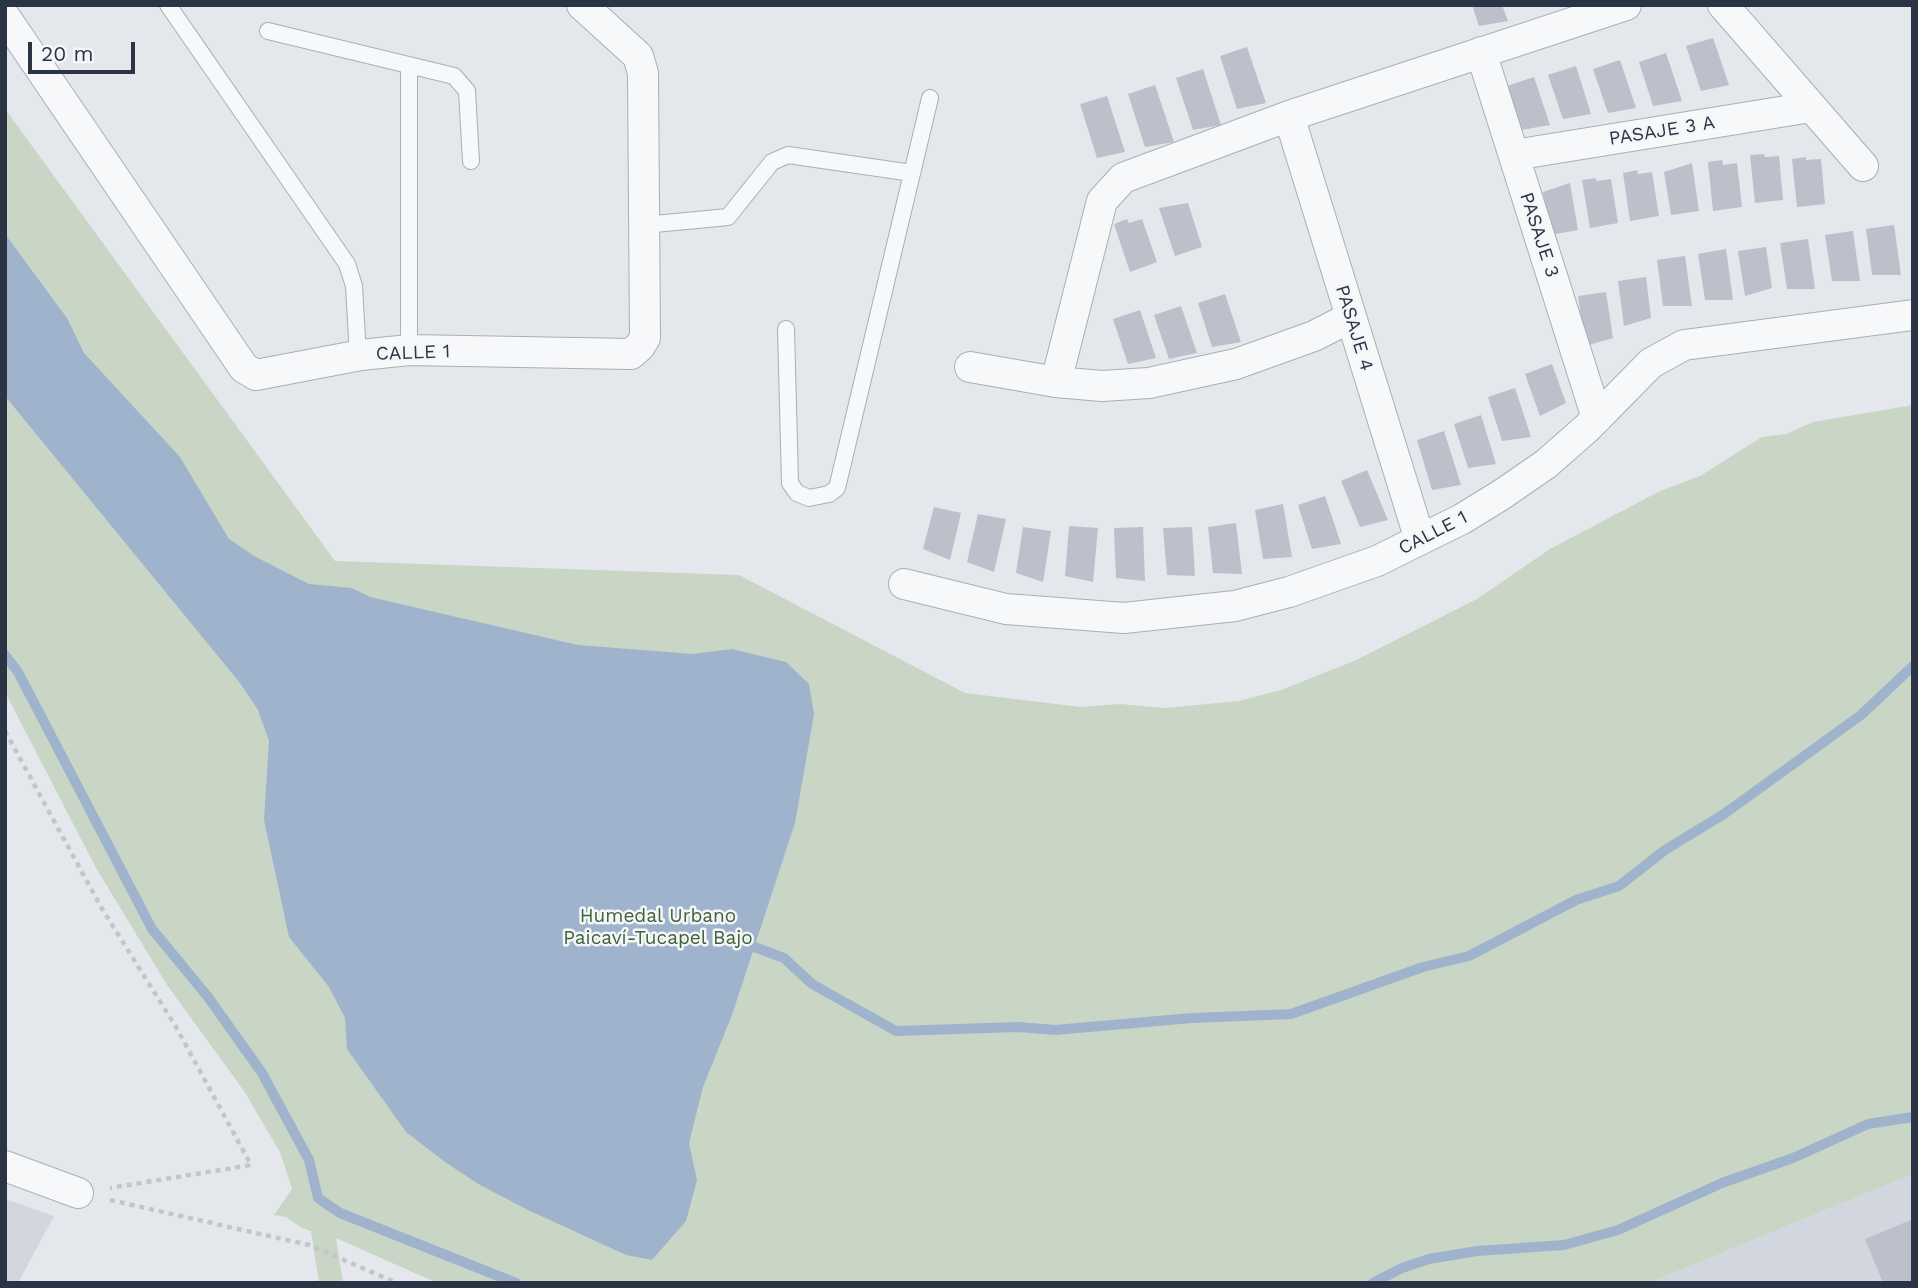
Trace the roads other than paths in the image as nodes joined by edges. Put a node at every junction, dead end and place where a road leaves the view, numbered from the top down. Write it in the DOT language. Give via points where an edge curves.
graph roads {
  1 [pos="169,5"];
  2 [pos="582,5"];
  3 [pos="1626,5"];
  4 [pos="1723,5"];
  5 [pos="5,17"];
  6 [pos="268,31"];
  7 [pos="1481,52"];
  8 [pos="409,65"];
  9 [pos="930,98"];
  10 [pos="1811,107"];
  11 [pos="1289,116"];
  12 [pos="1514,155"];
  13 [pos="471,161"];
  14 [pos="1863,166"];
  15 [pos="912,173"];
  16 [pos="644,225"];
  17 [pos="1913,315"];
  18 [pos="1351,317"];
  19 [pos="786,329"];
  20 [pos="410,350"];
  21 [pos="358,356"];
  22 [pos="970,367"];
  23 [pos="1056,382"];
  24 [pos="1597,418"];
  25 [pos="1420,540"];
  26 [pos="904,584"];
  27 [pos="5,1166"];
  28 [pos="78,1193"];
  1 -- 21 [label="lane" via="347,264 354,286"];
  2 -- 16 [label="street, CALLE 1" via="638,56 643,73"];
  3 -- 7 [label="street"];
  4 -- 10 [label="street"];
  5 -- 21 [label="street, CALLE 1" via="249,373"];
  6 -- 8 [label="lane"];
  7 -- 11 [label="street"];
  7 -- 12 [label="street, PASAJE 3"];
  8 -- 13 [label="lane" via="454,76 467,91"];
  8 -- 20 [label="lane"];
  9 -- 15 [label="lane"];
  10 -- 12 [label="street, PASAJE 3 A"];
  10 -- 14 [label="street"];
  11 -- 18 [label="street, PASAJE 4"];
  11 -- 23 [label="street" via="1134,172 1107,193"];
  12 -- 24 [label="street, PASAJE 3"];
  15 -- 16 [label="lane" via="788,155 772,162 728,217"];
  15 -- 19 [label="lane" via="837,488 809,498 797,493 790,483"];
  16 -- 20 [label="street, CALLE 1" via="645,338 631,354"];
  17 -- 24 [label="street, CALLE 1" via="1684,345 1637,375"];
  18 -- 23 [label="street" via="1275,351 1193,375 1114,385"];
  18 -- 25 [label="street, PASAJE 4"];
  20 -- 21 [label="street, CALLE 1"];
  22 -- 23 [label="street"];
  24 -- 25 [label="street, CALLE 1" via="1546,464"];
  25 -- 26 [label="street, CALLE 1" via="1289,593 1180,614 1065,616 1006,609"];
  27 -- 28 [label="street"];
}
